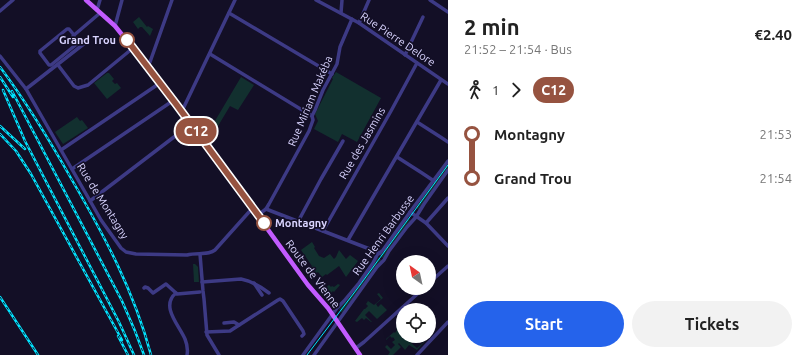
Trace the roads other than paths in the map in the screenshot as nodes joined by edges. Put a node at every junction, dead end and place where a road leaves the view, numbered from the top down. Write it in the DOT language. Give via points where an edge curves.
graph roads {
  1 [pos="13,0"];
  2 [pos="86,0"];
  3 [pos="100,0"];
  4 [pos="122,0"];
  5 [pos="172,0"];
  6 [pos="235,0"];
  7 [pos="316,0"];
  8 [pos="342,0"];
  9 [pos="369,0"];
  10 [pos="430,0"];
  11 [pos="0,11"];
  12 [pos="99,11"];
  13 [pos="448,12"];
  14 [pos="229,13"];
  15 [pos="341,13"];
  16 [pos="423,17"];
  17 [pos="352,19"];
  18 [pos="359,23"];
  19 [pos="115,26"];
  20 [pos="74,35"];
  21 [pos="85,43"];
  22 [pos="133,48"];
  23 [pos="210,54"];
  24 [pos="405,55"];
  25 [pos="0,56"];
  26 [pos="417,63"];
  27 [pos="58,65"];
  28 [pos="147,65"];
  29 [pos="332,74"];
  30 [pos="442,80"];
  31 [pos="160,83"];
  32 [pos="448,84"];
  33 [pos="26,89"];
  34 [pos="174,100"];
  35 [pos="182,111"];
  36 [pos="312,116"];
  37 [pos="417,122"];
  38 [pos="191,124"];
  39 [pos="343,141"];
  40 [pos="448,142"];
  41 [pos="61,150"];
  42 [pos="397,157"];
  43 [pos="448,161"];
  44 [pos="72,169"];
  45 [pos="448,170"];
  46 [pos="434,181"];
  47 [pos="448,198"];
  48 [pos="90,200"];
  49 [pos="253,209"];
  50 [pos="266,209"];
  51 [pos="410,212"];
  52 [pos="258,215"];
  53 [pos="416,217"];
  54 [pos="300,218"];
  55 [pos="426,223"];
  56 [pos="323,231"];
  57 [pos="348,240"];
  58 [pos="448,246"];
  59 [pos="380,253"];
  60 [pos="200,254"];
  61 [pos="448,266"];
  62 [pos="436,277"];
  63 [pos="202,282"];
  64 [pos="253,282"];
  65 [pos="144,288"];
  66 [pos="200,292"];
  67 [pos="176,293"];
  68 [pos="269,293"];
  69 [pos="262,295"];
  70 [pos="416,295"];
  71 [pos="332,316"];
  72 [pos="448,322"];
  73 [pos="224,323"];
  74 [pos="337,324"];
  75 [pos="240,325"];
  76 [pos="206,332"];
  77 [pos="302,336"];
  78 [pos="356,348"];
  79 [pos="187,355"];
  80 [pos="219,355"];
  81 [pos="303,355"];
  82 [pos="314,355"];
  83 [pos="360,355"];
  84 [pos="417,355"];
  1 -- 11 [label="street"];
  2 -- 12 [label="main road, Route de Vienne"];
  3 -- 12 [label="street"];
  4 -- 19 [label="street"];
  5 -- 28 [label="street"];
  6 -- 14 [label="street"];
  7 -- 15 [label="street, Rue Pierre Delore"];
  8 -- 15 [label="street"];
  9 -- 18 [label="street"];
  10 -- 13 [label="street"];
  12 -- 19 [label="main road, Route de Vienne"];
  12 -- 20 [label="street"];
  14 -- 23 [label="street"];
  14 -- 29 [label="street"];
  15 -- 17 [label="street, Rue Pierre Delore"];
  16 -- 24 [label="street"];
  17 -- 18 [label="street, Rue Pierre Delore"];
  17 -- 29 [label="street, Rue Miriam Makéba" via="340,47 338,64"];
  18 -- 24 [label="street, Rue Pierre Delore"];
  19 -- 22 [label="main road, Route de Vienne"];
  20 -- 20 [label="street" via="78,43 49,65 40,51 67,29"];
  21 -- 27 [label="street"];
  22 -- 27 [label="street" via="88,85 78,88"];
  22 -- 28 [label="main road, Route de Vienne"];
  23 -- 35 [label="street"];
  23 -- 36 [label="street"];
  24 -- 26 [label="street, Rue Pierre Delore"];
  25 -- 33 [label="street, Rue de Montagny"];
  26 -- 30 [label="street, Rue Pierre Delore"];
  26 -- 56 [label="street, Rue des Jasmins"];
  27 -- 33 [label="street"];
  28 -- 31 [label="main road, Route de Vienne"];
  29 -- 36 [label="street, Rue Miriam Makéba"];
  30 -- 32 [label="street, Rue Pierre Delore"];
  30 -- 37 [label="street"];
  31 -- 34 [label="main road, Route de Vienne"];
  31 -- 41 [label="street"];
  33 -- 41 [label="street, Rue de Montagny"];
  34 -- 35 [label="main road, Route de Vienne"];
  34 -- 44 [label="street"];
  35 -- 38 [label="main road, Route de Vienne"];
  36 -- 50 [label="street, Rue Miriam Makéba" via="309,131"];
  37 -- 40 [label="street"];
  37 -- 42 [label="street"];
  38 -- 48 [label="street"];
  38 -- 49 [label="main road, Route de Vienne"];
  39 -- 54 [label="street"];
  41 -- 44 [label="street, Rue de Montagny"];
  42 -- 46 [label="street"];
  42 -- 57 [label="street"];
  43 -- 46 [label="street, Rue Henri Barbusse"];
  44 -- 48 [label="street, Rue de Montagny"];
  45 -- 53 [label="street, Rue Henri Barbusse"];
  46 -- 51 [label="street, Rue Henri Barbusse"];
  47 -- 55 [label="street"];
  48 -- 60 [label="street, Rue de Montagny" via="109,231 126,252"];
  49 -- 52 [label="main road, Route de Vienne"];
  49 -- 60 [label="street, Rue de Montagny" via="216,250"];
  50 -- 52 [label="street"];
  50 -- 56 [label="street"];
  51 -- 53 [label="street"];
  51 -- 59 [label="street, Rue Henri Barbusse"];
  52 -- 71 [label="main road, Route de Vienne"];
  53 -- 55 [label="street"];
  53 -- 74 [label="street, Rue Henri Barbusse"];
  55 -- 58 [label="street"];
  56 -- 57 [label="street"];
  57 -- 59 [label="street"];
  59 -- 71 [label="street, Rue Henri Barbusse"];
  60 -- 63 [label="street"];
  61 -- 62 [label="street"];
  63 -- 64 [label="street" via="241,279"];
  63 -- 76 [label="street"];
  64 -- 68 [label="street"];
  64 -- 69 [label="street"];
  65 -- 67 [label="street" via="153,293 166,284"];
  66 -- 67 [label="street"];
  67 -- 79 [label="street" via="170,299 170,310 185,340"];
  70 -- 78 [label="street"];
  71 -- 74 [label="main road, Route de Vienne"];
  71 -- 81 [label="street, Rue Henri Barbusse"];
  72 -- 84 [label="street"];
  73 -- 75 [label="street" via="234,322"];
  74 -- 78 [label="main road, Route de Vienne"];
  74 -- 82 [label="street, Rue Henri Barbusse"];
  75 -- 76 [label="street" via="230,331"];
  75 -- 77 [label="street" via="280,299 303,331"];
  76 -- 80 [label="street"];
  78 -- 83 [label="main road, Route de Vienne"];
}
